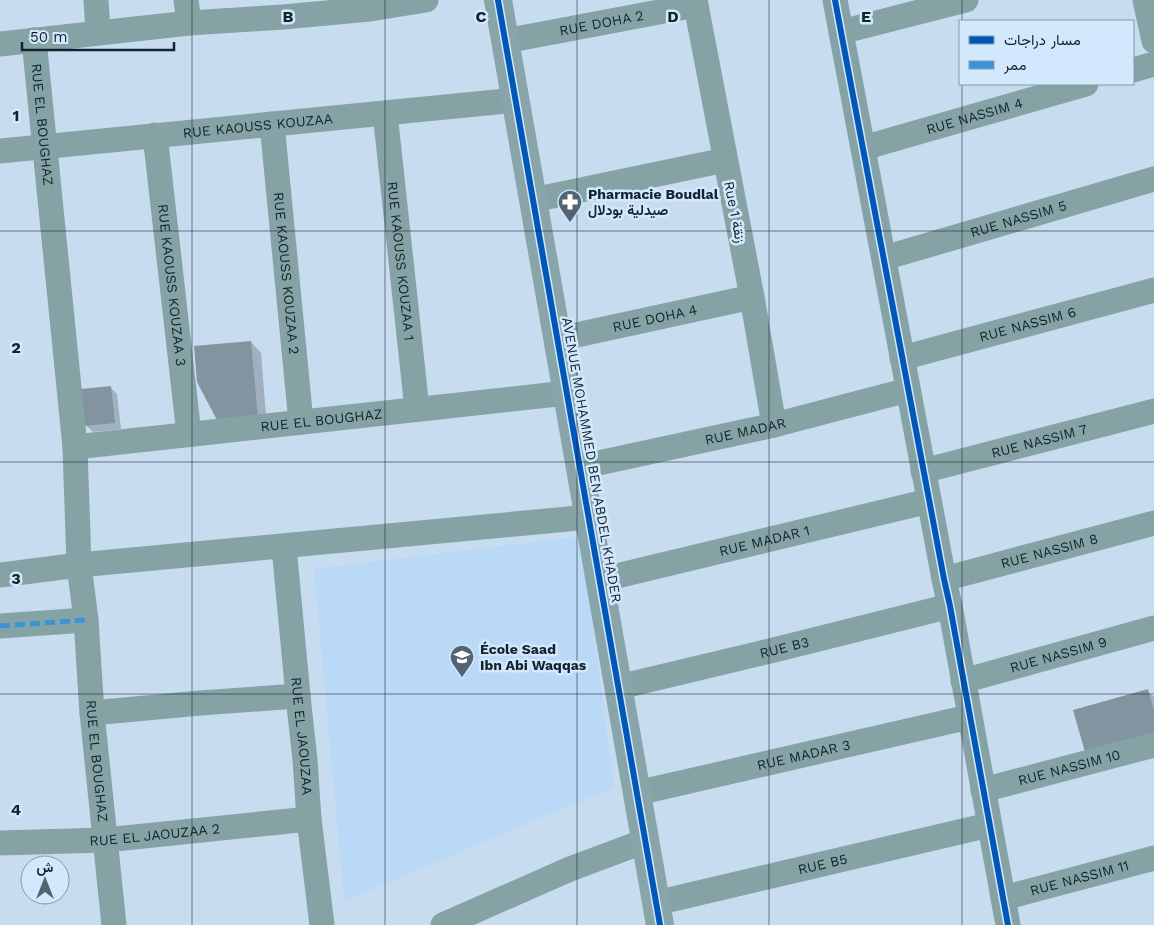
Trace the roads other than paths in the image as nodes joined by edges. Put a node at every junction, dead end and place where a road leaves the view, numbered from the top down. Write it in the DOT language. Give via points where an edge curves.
graph roads {
  1 [pos="96,0"];
  2 [pos="426,0"];
  3 [pos="498,0"];
  4 [pos="835,0"];
  5 [pos="966,0"];
  6 [pos="1145,0"];
  7 [pos="696,2"];
  8 [pos="370,4"];
  9 [pos="282,9"];
  10 [pos="187,12"];
  11 [pos="98,32"];
  12 [pos="841,32"];
  13 [pos="34,40"];
  14 [pos="505,41"];
  15 [pos="1154,41"];
  16 [pos="0,44"];
  17 [pos="1154,64"];
  18 [pos="1134,70"];
  19 [pos="1083,85"];
  20 [pos="516,100"];
  21 [pos="385,113"];
  22 [pos="272,124"];
  23 [pos="155,135"];
  24 [pos="44,146"];
  25 [pos="863,148"];
  26 [pos="0,151"];
  27 [pos="725,160"];
  28 [pos="1154,179"];
  29 [pos="533,200"];
  30 [pos="884,258"];
  31 [pos="1154,290"];
  32 [pos="752,297"];
  33 [pos="558,340"];
  34 [pos="902,358"];
  35 [pos="908,390"];
  36 [pos="567,393"];
  37 [pos="417,409"];
  38 [pos="1154,411"];
  39 [pos="301,422"];
  40 [pos="774,424"];
  41 [pos="189,434"];
  42 [pos="75,447"];
  43 [pos="580,467"];
  44 [pos="923,471"];
  45 [pos="929,501"];
  46 [pos="589,517"];
  47 [pos="1154,523"];
  48 [pos="284,547"];
  49 [pos="79,565"];
  50 [pos="0,575"];
  51 [pos="944,579"];
  52 [pos="600,580"];
  53 [pos="950,606"];
  54 [pos="86,620"];
  55 [pos="0,626"];
  56 [pos="1154,628"];
  57 [pos="963,681"];
  58 [pos="619,687"];
  59 [pos="298,696"];
  60 [pos="92,713"];
  61 [pos="969,717"];
  62 [pos="1154,745"];
  63 [pos="983,790"];
  64 [pos="637,793"];
  65 [pos="309,819"];
  66 [pos="989,825"];
  67 [pos="105,840"];
  68 [pos="645,841"];
  69 [pos="0,843"];
  70 [pos="1154,858"];
  71 [pos="1003,898"];
  72 [pos="658,914"];
  73 [pos="114,925"];
  74 [pos="322,925"];
  75 [pos="443,925"];
  76 [pos="1008,925"];
  1 -- 11 [label="street"];
  2 -- 8 [label="street"];
  3 -- 14 [label="street, AVENUE MOHAMMED BEN ABDEL KHADER"];
  4 -- 12 [label="street"];
  5 -- 12 [label="street"];
  6 -- 15 [label="street"];
  7 -- 14 [label="street, RUE DOHA 2"];
  7 -- 27 [label="street, Rue 1 زنقة"];
  8 -- 9 [label="street"];
  9 -- 10 [label="street"];
  10 -- 11 [label="street"];
  11 -- 13 [label="street"];
  12 -- 25 [label="street"];
  13 -- 16 [label="street"];
  13 -- 24 [label="street, RUE EL BOUGHAZ"];
  14 -- 20 [label="street, AVENUE MOHAMMED BEN ABDEL KHADER"];
  17 -- 18 [label="street"];
  19 -- 25 [label="street, RUE NASSIM 4"];
  20 -- 21 [label="street, RUE KAOUSS KOUZAA"];
  20 -- 29 [label="street, AVENUE MOHAMMED BEN ABDEL KHADER"];
  21 -- 22 [label="street, RUE KAOUSS KOUZAA"];
  21 -- 37 [label="street, RUE KAOUSS KOUZAA 1"];
  22 -- 23 [label="street, RUE KAOUSS KOUZAA"];
  22 -- 39 [label="street, RUE KAOUSS KOUZAA 2"];
  23 -- 24 [label="street, RUE KAOUSS KOUZAA"];
  23 -- 41 [label="street, RUE KAOUSS KOUZAA 3"];
  24 -- 26 [label="street, RUE KAOUSS KOUZAA"];
  24 -- 42 [label="street, RUE EL BOUGHAZ"];
  25 -- 30 [label="street"];
  27 -- 29 [label="street"];
  27 -- 32 [label="street, Rue 1 زنقة"];
  28 -- 30 [label="street, RUE NASSIM 5"];
  29 -- 33 [label="street, AVENUE MOHAMMED BEN ABDEL KHADER"];
  30 -- 34 [label="street"];
  31 -- 34 [label="street, RUE NASSIM 6"];
  32 -- 33 [label="street, RUE DOHA 4"];
  32 -- 40 [label="street, Rue 1 زنقة"];
  33 -- 36 [label="street, AVENUE MOHAMMED BEN ABDEL KHADER"];
  34 -- 35 [label="street"];
  35 -- 40 [label="street, RUE MADAR"];
  35 -- 44 [label="street"];
  36 -- 37 [label="street, RUE EL BOUGHAZ"];
  36 -- 43 [label="street, AVENUE MOHAMMED BEN ABDEL KHADER"];
  37 -- 39 [label="street, RUE EL BOUGHAZ"];
  38 -- 44 [label="street, RUE NASSIM 7"];
  39 -- 41 [label="street, RUE EL BOUGHAZ"];
  40 -- 43 [label="street, RUE MADAR"];
  41 -- 42 [label="street, RUE EL BOUGHAZ"];
  42 -- 49 [label="street, RUE EL BOUGHAZ"];
  43 -- 46 [label="street, AVENUE MOHAMMED BEN ABDEL KHADER"];
  44 -- 45 [label="street"];
  45 -- 51 [label="street"];
  45 -- 52 [label="street, RUE MADAR 1"];
  46 -- 48 [label="street"];
  46 -- 52 [label="street, AVENUE MOHAMMED BEN ABDEL KHADER"];
  47 -- 51 [label="street, RUE NASSIM 8"];
  48 -- 49 [label="street"];
  48 -- 59 [label="street, RUE EL JAOUZAA"];
  49 -- 50 [label="street"];
  49 -- 54 [label="street, RUE EL BOUGHAZ"];
  51 -- 53 [label="street"];
  52 -- 58 [label="street, AVENUE MOHAMMED BEN ABDEL KHADER"];
  53 -- 57 [label="street"];
  53 -- 58 [label="street, RUE B3"];
  54 -- 55 [label="street"];
  54 -- 60 [label="street, RUE EL BOUGHAZ"];
  56 -- 57 [label="street, RUE NASSIM 9"];
  57 -- 61 [label="street"];
  58 -- 64 [label="street, AVENUE MOHAMMED BEN ABDEL KHADER"];
  59 -- 60 [label="street"];
  59 -- 65 [label="street, RUE EL JAOUZAA"];
  60 -- 67 [label="street, RUE EL BOUGHAZ"];
  61 -- 63 [label="street"];
  61 -- 64 [label="street, RUE MADAR 3"];
  62 -- 63 [label="street, RUE NASSIM 10"];
  63 -- 66 [label="street"];
  64 -- 68 [label="street, AVENUE MOHAMMED BEN ABDEL KHADER"];
  65 -- 67 [label="street, RUE EL JAOUZAA 2"];
  65 -- 74 [label="street, RUE EL JAOUZAA"];
  66 -- 71 [label="street"];
  66 -- 72 [label="street, RUE B5"];
  67 -- 69 [label="street, RUE EL JAOUZAA 2"];
  67 -- 73 [label="street, RUE EL BOUGHAZ"];
  68 -- 72 [label="street, AVENUE MOHAMMED BEN ABDEL KHADER"];
  68 -- 75 [label="street" via="570,869"];
  70 -- 71 [label="street, RUE NASSIM 11"];
  71 -- 76 [label="street"];
}
